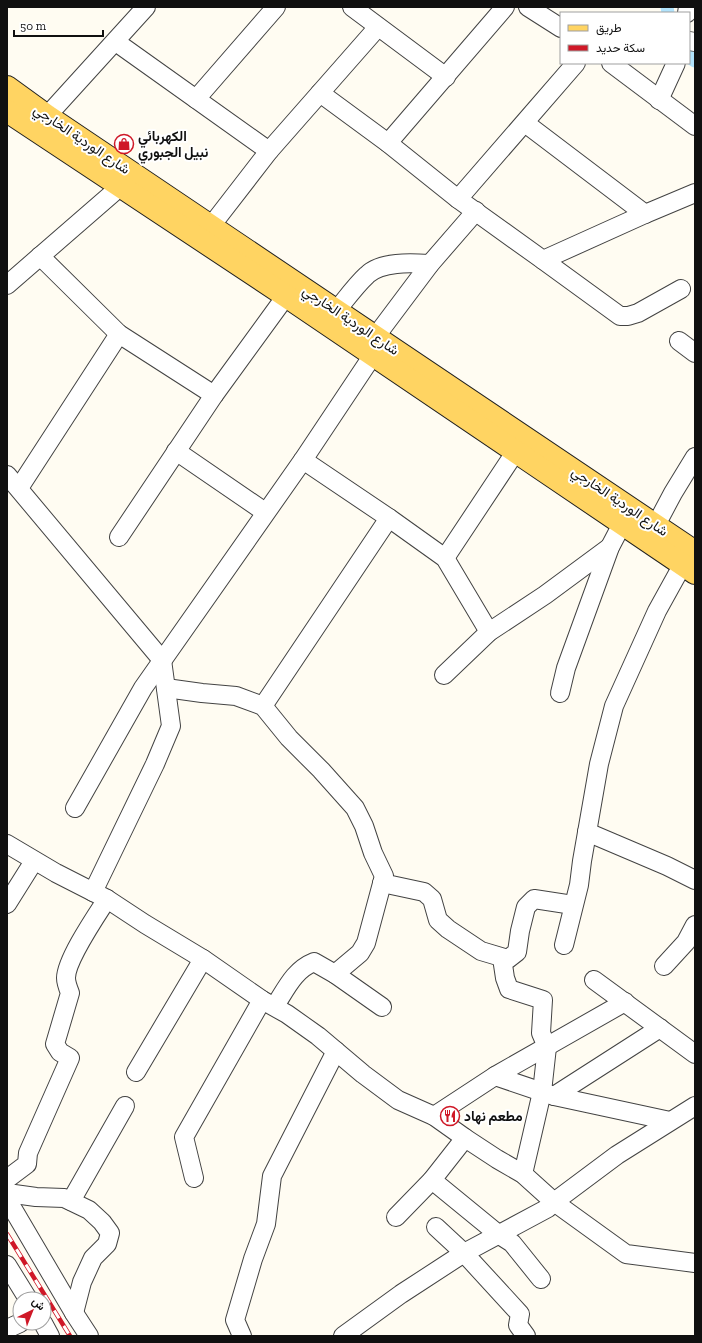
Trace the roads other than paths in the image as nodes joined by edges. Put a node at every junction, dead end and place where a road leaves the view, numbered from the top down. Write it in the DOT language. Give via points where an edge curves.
graph roads {
  1 [pos="146,7"];
  2 [pos="276,7"];
  3 [pos="352,7"];
  4 [pos="505,7"];
  5 [pos="528,7"];
  6 [pos="378,27"];
  7 [pos="560,27"];
  8 [pos="116,42"];
  9 [pos="575,64"];
  10 [pos="612,64"];
  11 [pos="676,64"];
  12 [pos="446,77"];
  13 [pos="7,87"];
  14 [pos="320,93"];
  15 [pos="196,99"];
  16 [pos="659,100"];
  17 [pos="7,111"];
  18 [pos="47,116"];
  19 [pos="525,123"];
  20 [pos="695,126"];
  21 [pos="388,144"];
  22 [pos="269,151"];
  23 [pos="121,186"];
  24 [pos="695,193"];
  25 [pos="458,199"];
  26 [pos="476,211"];
  27 [pos="645,214"];
  28 [pos="211,226"];
  29 [pos="40,256"];
  30 [pos="543,260"];
  31 [pos="430,264"];
  32 [pos="7,285"];
  33 [pos="681,289"];
  34 [pos="286,296"];
  35 [pos="337,310"];
  36 [pos="119,334"];
  37 [pos="679,341"];
  38 [pos="374,346"];
  39 [pos="695,352"];
  40 [pos="214,395"];
  41 [pos="464,406"];
  42 [pos="176,451"];
  43 [pos="516,452"];
  44 [pos="695,457"];
  45 [pos="303,460"];
  46 [pos="13,481"];
  47 [pos="265,512"];
  48 [pos="389,518"];
  49 [pos="622,524"];
  50 [pos="656,525"];
  51 [pos="119,536"];
  52 [pos="610,547"];
  53 [pos="445,558"];
  54 [pos="691,563"];
  55 [pos="489,632"];
  56 [pos="162,660"];
  57 [pos="444,675"];
  58 [pos="166,688"];
  59 [pos="560,693"];
  60 [pos="263,706"];
  61 [pos="75,808"];
  62 [pos="587,832"];
  63 [pos="7,844"];
  64 [pos="34,861"];
  65 [pos="695,880"];
  66 [pos="382,883"];
  67 [pos="100,895"];
  68 [pos="7,904"];
  69 [pos="573,905"];
  70 [pos="695,925"];
  71 [pos="564,945"];
  72 [pos="502,958"];
  73 [pos="203,959"];
  74 [pos="664,966"];
  75 [pos="334,974"];
  76 [pos="594,980"];
  77 [pos="625,1002"];
  78 [pos="268,1003"];
  79 [pos="382,1007"];
  80 [pos="660,1028"];
  81 [pos="547,1047"];
  82 [pos="336,1051"];
  83 [pos="695,1054"];
  84 [pos="136,1072"];
  85 [pos="495,1076"];
  86 [pos="548,1094"];
  87 [pos="125,1106"];
  88 [pos="695,1106"];
  89 [pos="434,1116"];
  90 [pos="670,1121"];
  91 [pos="464,1138"];
  92 [pos="523,1174"];
  93 [pos="194,1178"];
  94 [pos="7,1179"];
  95 [pos="432,1180"];
  96 [pos="7,1193"];
  97 [pos="7,1199"];
  98 [pos="71,1201"];
  99 [pos="554,1202"];
  100 [pos="396,1217"];
  101 [pos="436,1227"];
  102 [pos="498,1234"];
  103 [pos="464,1253"];
  104 [pos="695,1263"];
  105 [pos="7,1265"];
  106 [pos="541,1279"];
  107 [pos="23,1291"];
  108 [pos="74,1313"];
  109 [pos="89,1336"];
  110 [pos="242,1336"];
  111 [pos="343,1336"];
  112 [pos="526,1336"];
  1 -- 8 [label="street"];
  2 -- 15 [label="street"];
  3 -- 6 [label="street"];
  4 -- 12 [label="street"];
  5 -- 7 [label="street"];
  6 -- 12 [label="street"];
  6 -- 14 [label="street"];
  8 -- 15 [label="street"];
  8 -- 18 [label="street"];
  9 -- 19 [label="street"];
  10 -- 16 [label="street"];
  11 -- 16 [label="street"];
  12 -- 21 [label="street"];
  13 -- 18 [label="main road, شارع الوردية الخارجي"];
  14 -- 21 [label="street"];
  14 -- 22 [label="street"];
  15 -- 22 [label="street"];
  16 -- 20 [label="street"];
  17 -- 23 [label="main road, شارع الوردية الخارجي"];
  18 -- 28 [label="main road, شارع الوردية الخارجي"];
  19 -- 25 [label="street"];
  19 -- 27 [label="street"];
  21 -- 25 [label="street"];
  22 -- 28 [label="street"];
  23 -- 29 [label="street"];
  23 -- 34 [label="main road, شارع الوردية الخارجي"];
  24 -- 27 [label="street"];
  25 -- 26 [label="street"];
  26 -- 30 [label="street"];
  26 -- 31 [label="street"];
  27 -- 30 [label="street"];
  28 -- 35 [label="main road, شارع الوردية الخارجي"];
  29 -- 32 [label="street"];
  29 -- 36 [label="street"];
  30 -- 33 [label="street" via="620,316 638,313"];
  31 -- 35 [label="street" via="401,263 382,267 368,274"];
  31 -- 38 [label="street"];
  34 -- 38 [label="main road, شارع الوردية الخارجي"];
  34 -- 40 [label="street"];
  35 -- 38 [label="main road, شارع الوردية الخارجي"];
  36 -- 40 [label="street"];
  36 -- 46 [label="street"];
  37 -- 39 [label="street"];
  38 -- 41 [label="main road, شارع الوردية الخارجي"];
  38 -- 45 [label="street"];
  40 -- 42 [label="street"];
  41 -- 43 [label="main road, شارع الوردية الخارجي"];
  41 -- 50 [label="main road, شارع الوردية الخارجي"];
  42 -- 47 [label="street"];
  42 -- 51 [label="street"];
  43 -- 49 [label="main road, شارع الوردية الخارجي"];
  43 -- 53 [label="street"];
  44 -- 50 [label="street" via="672,493"];
  45 -- 47 [label="street"];
  45 -- 48 [label="street"];
  46 -- 56 [label="street"];
  47 -- 56 [label="street"];
  48 -- 53 [label="street"];
  48 -- 60 [label="street"];
  49 -- 52 [label="street"];
  49 -- 54 [label="main road, شارع الوردية الخارجي"];
  50 -- 54 [label="main road, شارع الوردية الخارجي"];
  52 -- 55 [label="street"];
  52 -- 59 [label="street" via="566,668"];
  53 -- 55 [label="street"];
  54 -- 62 [label="street" via="657,611 614,706 599,764"];
  55 -- 57 [label="street"];
  56 -- 58 [label="street"];
  56 -- 61 [label="street" via="143,688"];
  58 -- 60 [label="street" via="236,696"];
  58 -- 67 [label="street" via="170,726"];
  60 -- 66 [label="street" via="289,738 355,808 384,876"];
  62 -- 65 [label="street"];
  62 -- 69 [label="street" via="579,885"];
  63 -- 64 [label="street"];
  64 -- 67 [label="street"];
  64 -- 68 [label="street"];
  66 -- 72 [label="street" via="424,892 432,899 438,920 448,929 481,951"];
  66 -- 75 [label="street" via="366,943 360,953"];
  67 -- 73 [label="street"];
  67 -- 94 [label="street" via="66,977 70,993 55,1044 60,1052 70,1058 28,1153 27,1164"];
  69 -- 71 [label="street"];
  69 -- 72 [label="street" via="534,899 526,907 517,952 508,960"];
  70 -- 74 [label="street" via="686,942"];
  72 -- 81 [label="street" via="509,989 543,1000 541,1033"];
  73 -- 78 [label="street"];
  73 -- 84 [label="street"];
  75 -- 78 [label="street" via="314,962 304,966"];
  75 -- 79 [label="street"];
  76 -- 77 [label="street"];
  77 -- 80 [label="street"];
  77 -- 81 [label="street"];
  78 -- 82 [label="street"];
  78 -- 93 [label="street" via="184,1138"];
  80 -- 83 [label="street"];
  80 -- 86 [label="street"];
  81 -- 85 [label="street"];
  81 -- 86 [label="street"];
  82 -- 89 [label="street" via="398,1100"];
  82 -- 110 [label="street" via="272,1176 266,1224 235,1320"];
  85 -- 86 [label="street"];
  85 -- 89 [label="street"];
  86 -- 90 [label="street"];
  86 -- 92 [label="street"];
  87 -- 98 [label="street"];
  88 -- 90 [label="street"];
  89 -- 91 [label="street"];
  90 -- 99 [label="street" via="617,1155"];
  91 -- 92 [label="street"];
  91 -- 95 [label="street"];
  92 -- 99 [label="street"];
  95 -- 100 [label="street"];
  95 -- 102 [label="street"];
  96 -- 98 [label="street" via="64,1198"];
  97 -- 108 [label="street"];
  98 -- 108 [label="street" via="89,1210 110,1233 107,1244 93,1258"];
  99 -- 102 [label="street" via="548,1208"];
  99 -- 104 [label="street" via="626,1254"];
  101 -- 103 [label="street"];
  102 -- 103 [label="street"];
  102 -- 106 [label="street" via="512,1243"];
  103 -- 111 [label="street"];
  103 -- 112 [label="street" via="520,1314 518,1325"];
  105 -- 107 [label="street"];
  108 -- 109 [label="street"];
}
